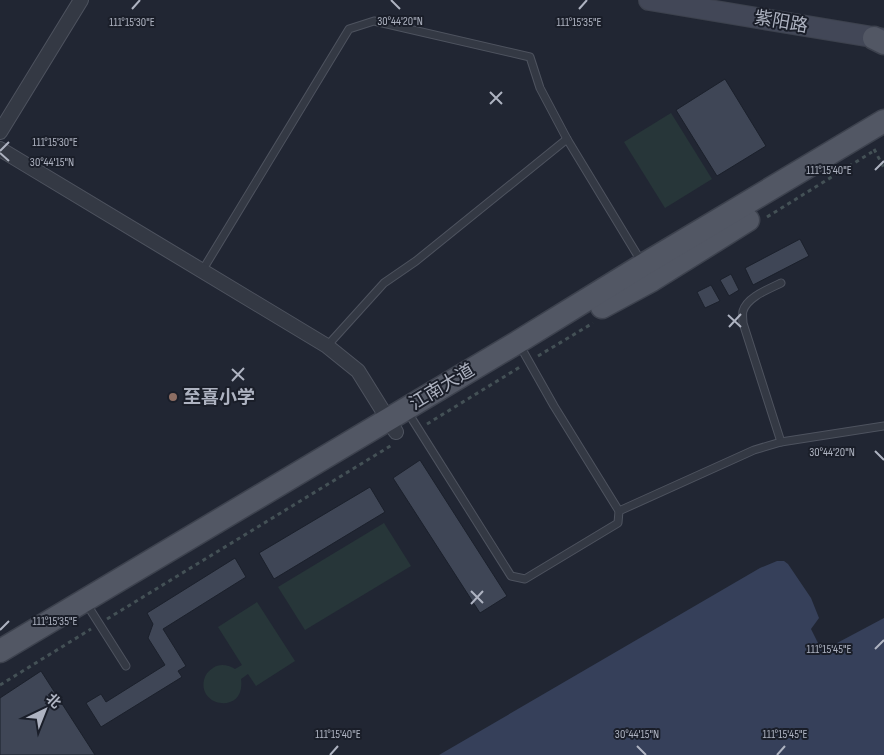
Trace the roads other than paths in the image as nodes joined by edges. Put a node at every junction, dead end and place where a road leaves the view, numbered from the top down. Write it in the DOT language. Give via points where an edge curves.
graph roads {
  1 [pos="81,0"];
  2 [pos="649,0"];
  3 [pos="881,40"];
  4 [pos="884,121"];
  5 [pos="0,132"];
  6 [pos="567,139"];
  7 [pos="879,144"];
  8 [pos="0,149"];
  9 [pos="644,265"];
  10 [pos="202,271"];
  11 [pos="781,282"];
  12 [pos="327,346"];
  13 [pos="524,351"];
  14 [pos="403,426"];
  15 [pos="884,426"];
  16 [pos="781,442"];
  17 [pos="619,511"];
  18 [pos="92,612"];
  19 [pos="0,651"];
  20 [pos="0,666"];
  21 [pos="126,666"];
  1 -- 5 [label="street"];
  2 -- 3 [label="street, 紫阳路"];
  4 -- 9 [label="main road, 江南大道"];
  6 -- 9 [label="lane"];
  6 -- 10 [label="lane" via="540,88 530,58 374,21 349,29"];
  6 -- 12 [label="lane" via="384,283"];
  7 -- 13 [label="main road, 江南大道" via="652,280"];
  8 -- 10 [label="street"];
  9 -- 13 [label="main road, 江南大道"];
  10 -- 12 [label="street"];
  11 -- 16 [label="lane" via="758,295 743,311 743,323"];
  12 -- 14 [label="street" via="358,371"];
  13 -- 14 [label="main road, 江南大道"];
  13 -- 17 [label="lane"];
  14 -- 17 [label="lane" via="511,576 525,578 618,524"];
  14 -- 18 [label="main road, 江南大道"];
  15 -- 16 [label="lane"];
  16 -- 17 [label="lane" via="754,450"];
  18 -- 19 [label="main road, 江南大道"];
  18 -- 20 [label="main road, 江南大道"];
  18 -- 21 [label="lane"];
}
